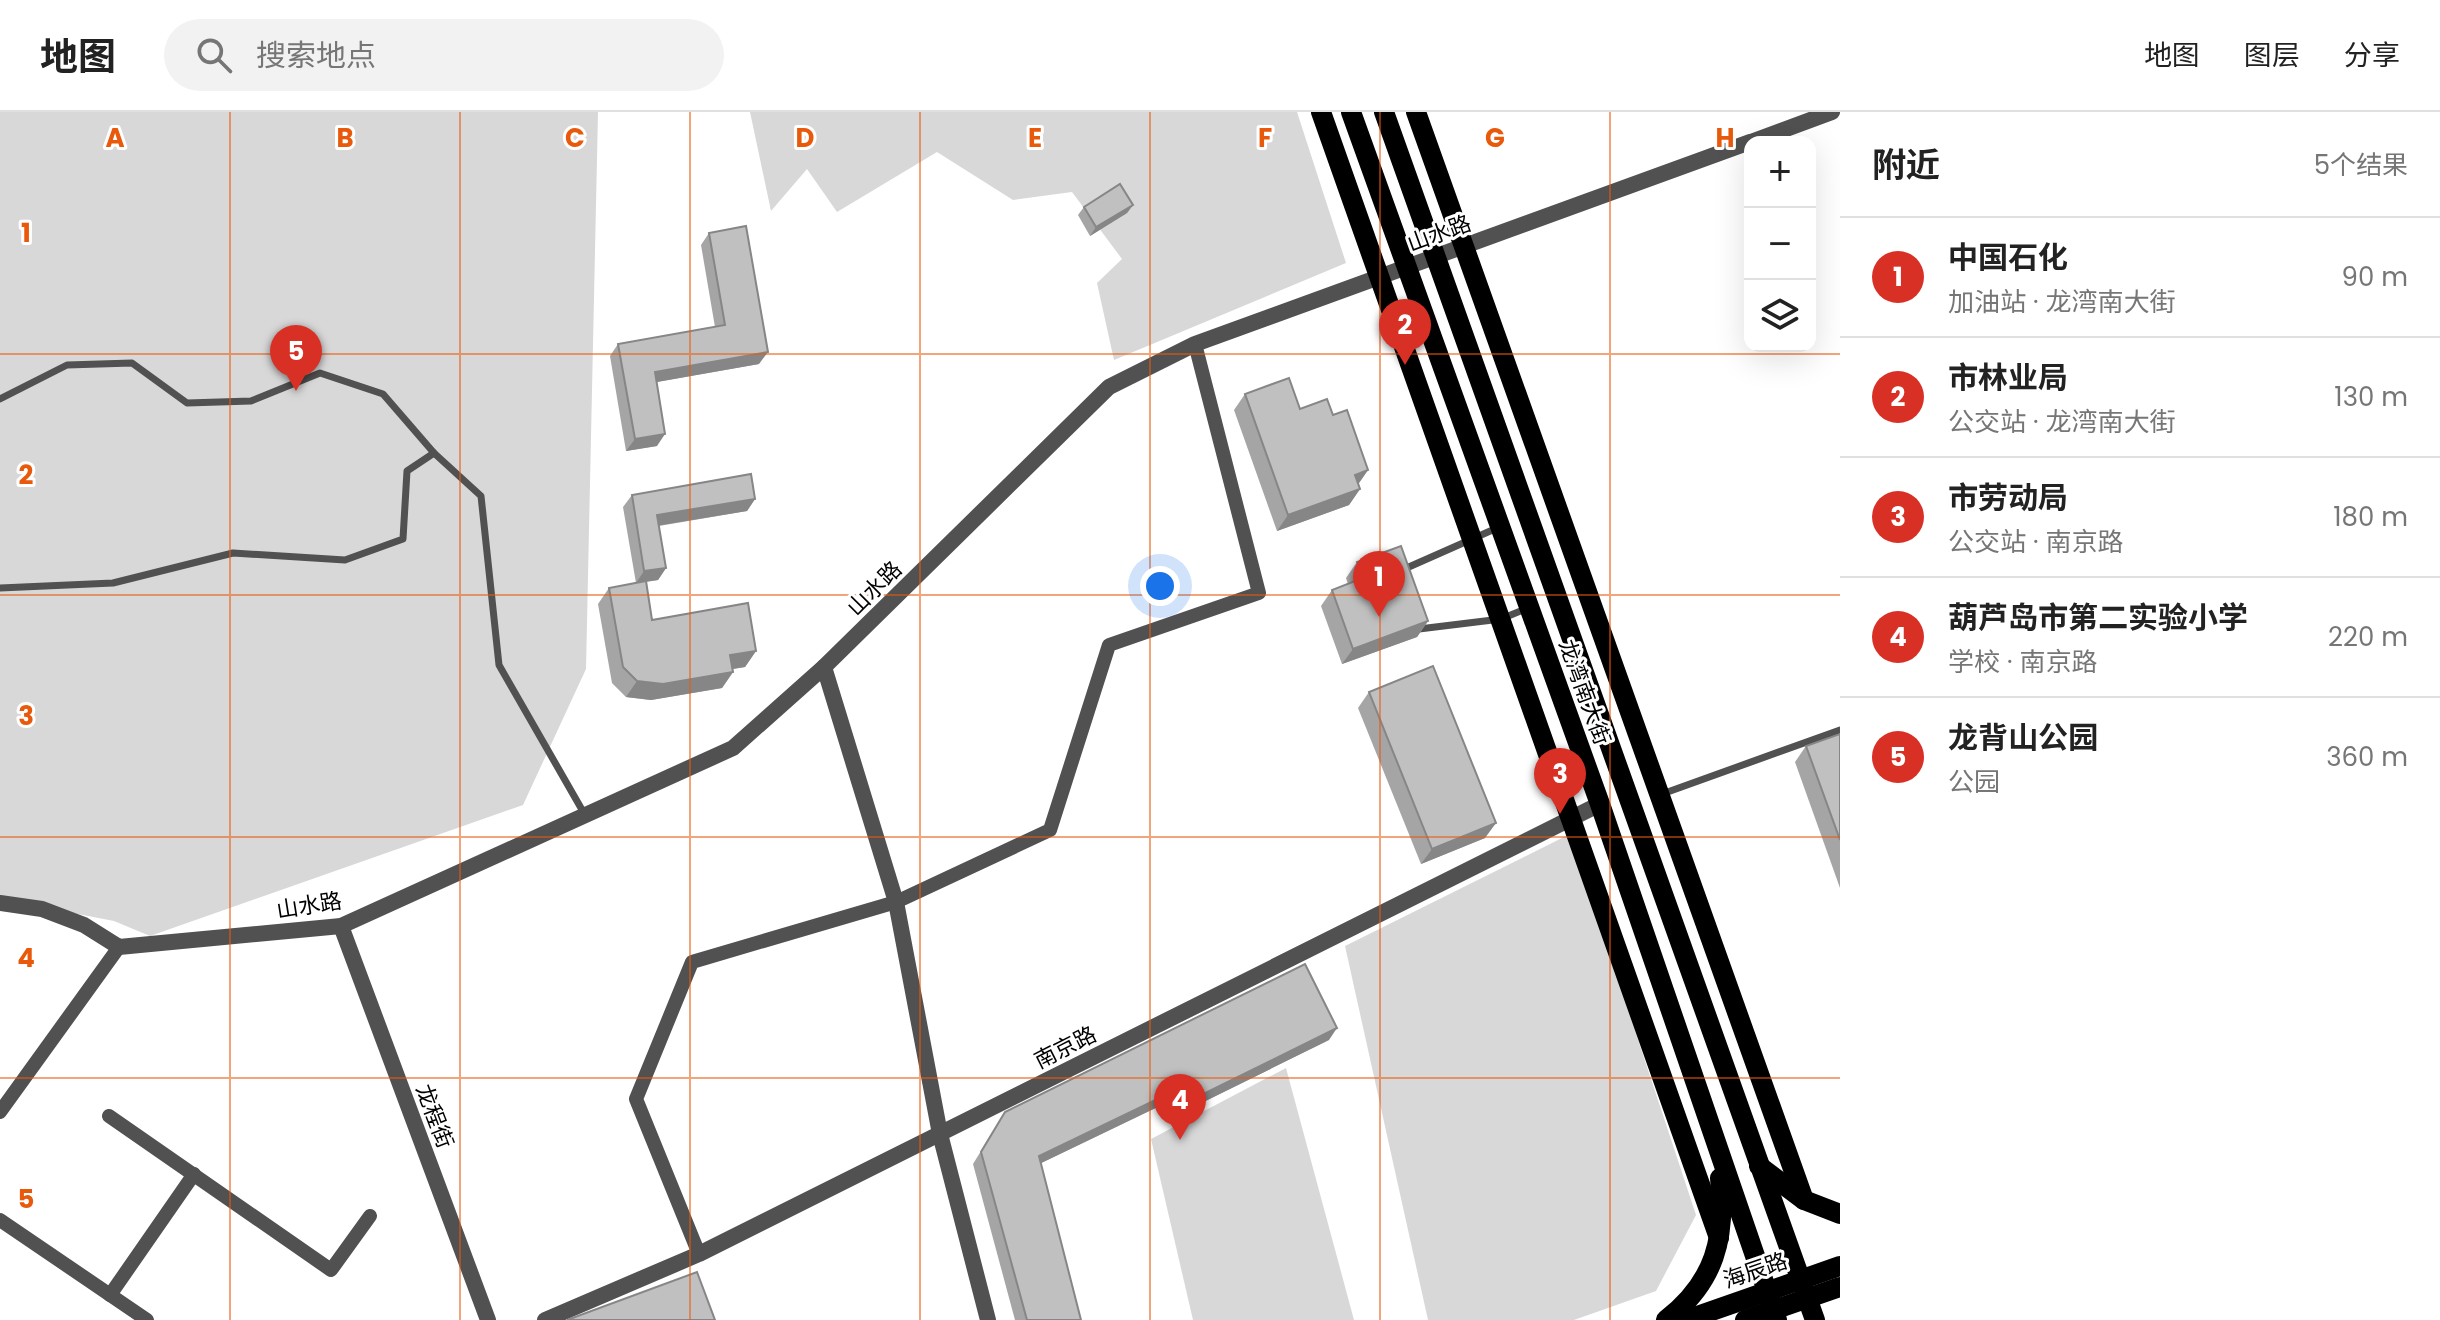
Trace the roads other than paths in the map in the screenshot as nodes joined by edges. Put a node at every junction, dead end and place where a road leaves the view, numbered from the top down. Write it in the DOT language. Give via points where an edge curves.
graph roads {
  1 [pos="1321,112"];
  2 [pos="1351,112"];
  3 [pos="1384,112"];
  4 [pos="1416,112"];
  5 [pos="1832,112"];
  6 [pos="1766,136"];
  7 [pos="1744,144"];
  8 [pos="1465,247"];
  9 [pos="1436,258"];
  10 [pos="1406,269"];
  11 [pos="1380,278"];
  12 [pos="1195,344"];
  13 [pos="0,399"];
  14 [pos="434,453"];
  15 [pos="1499,527"];
  16 [pos="1472,537"];
  17 [pos="1569,540"];
  18 [pos="1540,550"];
  19 [pos="1404,586"];
  20 [pos="0,588"];
  21 [pos="1528,608"];
  22 [pos="1414,615"];
  23 [pos="1501,619"];
  24 [pos="824,667"];
  25 [pos="1570,723"];
  26 [pos="1840,730"];
  27 [pos="1541,733"];
  28 [pos="1660,795"];
  29 [pos="1600,804"];
  30 [pos="585,815"];
  31 [pos="1571,817"];
  32 [pos="896,902"];
  33 [pos="0,903"];
  34 [pos="341,926"];
  35 [pos="119,947"];
  36 [pos="1733,999"];
  37 [pos="1703,1010"];
  38 [pos="0,1112"];
  39 [pos="109,1116"];
  40 [pos="940,1134"];
  41 [pos="1718,1146"];
  42 [pos="1759,1166"];
  43 [pos="194,1174"];
  44 [pos="1804,1200"];
  45 [pos="1840,1214"];
  46 [pos="370,1216"];
  47 [pos="0,1220"];
  48 [pos="1719,1238"];
  49 [pos="699,1254"];
  50 [pos="1840,1266"];
  51 [pos="1840,1287"];
  52 [pos="1803,1290"];
  53 [pos="110,1295"];
  54 [pos="1773,1307"];
  55 [pos="147,1320"];
  56 [pos="488,1320"];
  57 [pos="545,1320"];
  58 [pos="988,1320"];
  59 [pos="1666,1320"];
  60 [pos="1686,1320"];
  61 [pos="1745,1320"];
  62 [pos="1815,1320"];
  1 -- 11 [label="main road"];
  2 -- 10 [label="main road, 龙湾南大街"];
  3 -- 9 [label="main road, 龙湾南大街"];
  4 -- 8 [label="main road"];
  5 -- 6 [label="street, 山水路"];
  7 -- 8 [label="street, 山水路"];
  8 -- 9 [label="street, 山水路"];
  8 -- 17 [label="main road"];
  9 -- 10 [label="street, 山水路"];
  9 -- 18 [label="main road, 龙湾南大街"];
  10 -- 11 [label="street, 山水路"];
  10 -- 15 [label="main road, 龙湾南大街"];
  11 -- 12 [label="street, 山水路"];
  11 -- 16 [label="main road"];
  12 -- 24 [label="street, 山水路" via="1109,387"];
  12 -- 32 [label="street" via="1259,593 1109,645 1050,830"];
  13 -- 14 [label="lane" via="67,365 132,363 187,403 251,401 320,373 383,394"];
  14 -- 20 [label="lane" via="407,471 403,539 345,560 233,553 113,583"];
  14 -- 30 [label="lane" via="481,496 499,665"];
  15 -- 16 [label="lane"];
  15 -- 21 [label="main road, 龙湾南大街"];
  16 -- 19 [label="lane" via="1399,572"];
  16 -- 23 [label="main road"];
  17 -- 18 [label="main road"];
  17 -- 28 [label="main road"];
  18 -- 37 [label="main road, 龙湾南大街"];
  21 -- 23 [label="lane"];
  21 -- 25 [label="main road, 龙湾南大街"];
  22 -- 23 [label="lane" via="1419,629"];
  23 -- 27 [label="main road"];
  24 -- 30 [label="street, 山水路" via="733,748"];
  24 -- 32 [label="street"];
  25 -- 27 [label="main road"];
  25 -- 29 [label="main road, 龙湾南大街"];
  26 -- 28 [label="lane"];
  27 -- 31 [label="main road"];
  28 -- 36 [label="main road"];
  29 -- 31 [label="street, 南京路"];
  29 -- 41 [label="main road, 龙湾南大街"];
  30 -- 34 [label="street, 山水路"];
  31 -- 40 [label="street, 南京路"];
  31 -- 48 [label="main road"];
  32 -- 40 [label="street"];
  32 -- 49 [label="street" via="692,962 636,1099"];
  33 -- 35 [label="street" via="42,909 84,925"];
  34 -- 35 [label="street, 山水路"];
  34 -- 56 [label="street, 龙程街"];
  35 -- 38 [label="street"];
  36 -- 37 [label="main road"];
  36 -- 44 [label="main road"];
  37 -- 42 [label="main road, 龙湾南大街"];
  39 -- 43 [label="street"];
  40 -- 49 [label="street, 南京路"];
  40 -- 58 [label="street"];
  41 -- 48 [label="main road" via="1724,1215"];
  41 -- 54 [label="main road, 龙湾南大街"];
  42 -- 44 [label="main road"];
  42 -- 52 [label="main road, 龙湾南大街"];
  43 -- 46 [label="street" via="331,1270"];
  43 -- 53 [label="street"];
  44 -- 45 [label="main road"];
  47 -- 53 [label="street"];
  48 -- 59 [label="main road" via="1713,1263 1690,1301"];
  49 -- 57 [label="street, 南京路"];
  50 -- 52 [label="main road, 海辰路"];
  51 -- 52 [label="main road, 海辰路"];
  52 -- 54 [label="main road, 海辰路"];
  52 -- 62 [label="main road, 龙湾南大街"];
  53 -- 55 [label="street"];
  54 -- 60 [label="main road, 海辰路"];
  54 -- 61 [label="main road, 海辰路"];
}
